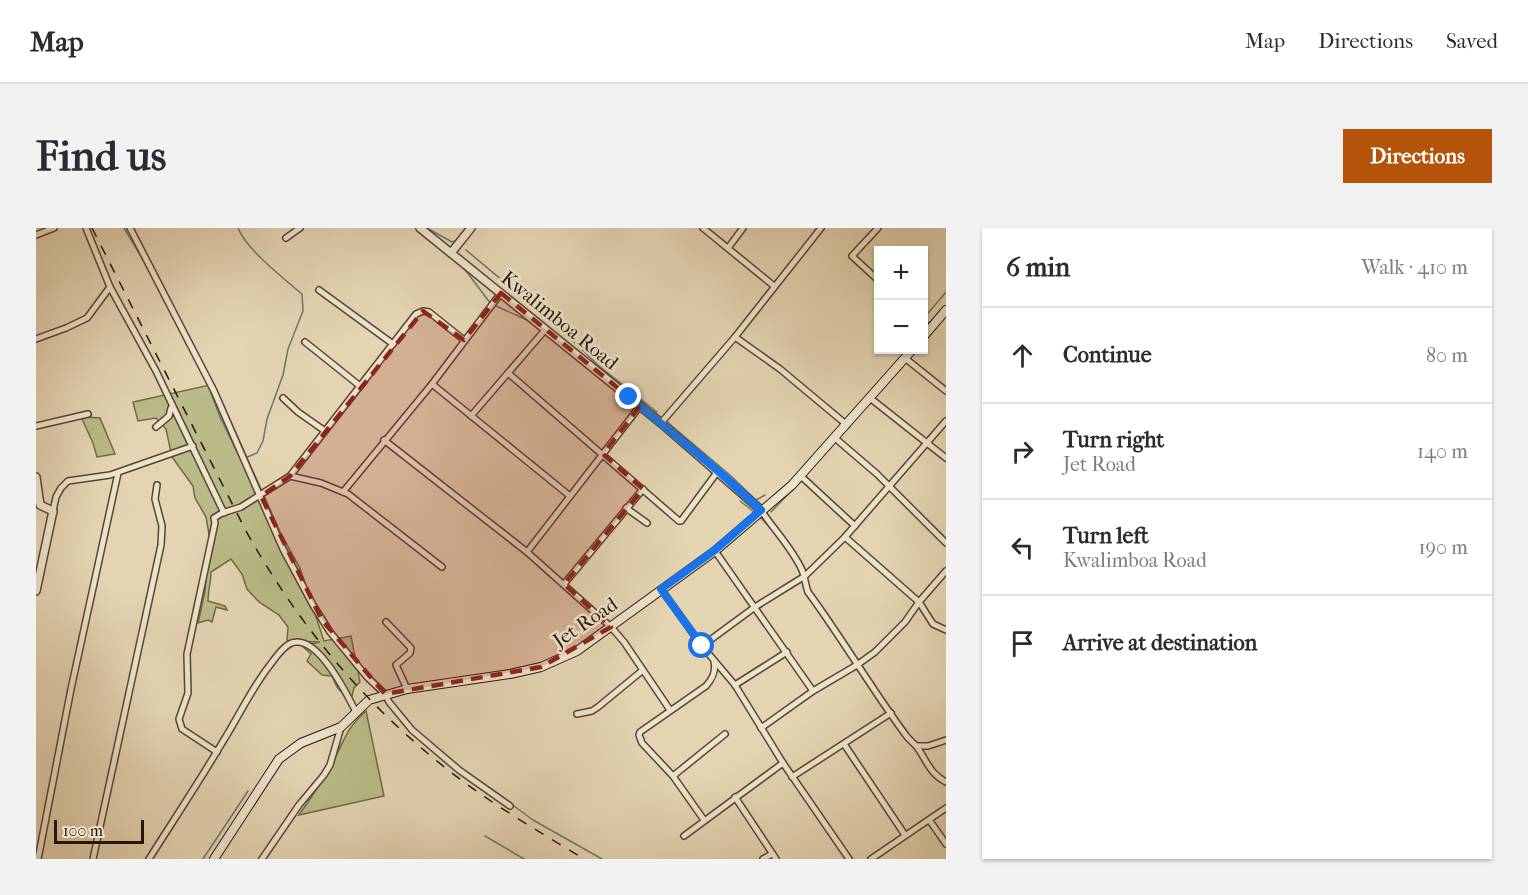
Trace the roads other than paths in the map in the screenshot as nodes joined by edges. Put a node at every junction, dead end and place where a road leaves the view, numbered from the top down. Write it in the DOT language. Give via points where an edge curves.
graph roads {
  1 [pos="54,228"];
  2 [pos="86,228"];
  3 [pos="130,228"];
  4 [pos="300,228"];
  5 [pos="420,228"];
  6 [pos="471,228"];
  7 [pos="703,228"];
  8 [pos="743,228"];
  9 [pos="821,228"];
  10 [pos="878,228"];
  11 [pos="36,235"];
  12 [pos="286,237"];
  13 [pos="728,248"];
  14 [pos="451,253"];
  15 [pos="874,276"];
  16 [pos="774,286"];
  17 [pos="110,287"];
  18 [pos="320,290"];
  19 [pos="501,294"];
  20 [pos="944,316"];
  21 [pos="545,330"];
  22 [pos="928,331"];
  23 [pos="735,338"];
  24 [pos="36,339"];
  25 [pos="465,340"];
  26 [pos="305,342"];
  27 [pos="393,344"];
  28 [pos="908,354"];
  29 [pos="905,358"];
  30 [pos="508,373"];
  31 [pos="432,384"];
  32 [pos="360,386"];
  33 [pos="946,391"];
  34 [pos="283,398"];
  35 [pos="870,398"];
  36 [pos="171,406"];
  37 [pos="640,406"];
  38 [pos="88,414"];
  39 [pos="471,416"];
  40 [pos="946,421"];
  41 [pos="661,423"];
  42 [pos="847,425"];
  43 [pos="36,426"];
  44 [pos="156,427"];
  45 [pos="325,430"];
  46 [pos="835,438"];
  47 [pos="384,440"];
  48 [pos="927,442"];
  49 [pos="193,446"];
  50 [pos="603,454"];
  51 [pos="946,458"];
  52 [pos="718,471"];
  53 [pos="118,473"];
  54 [pos="290,476"];
  55 [pos="36,477"];
  56 [pos="799,477"];
  57 [pos="157,485"];
  58 [pos="889,485"];
  59 [pos="642,489"];
  60 [pos="343,492"];
  61 [pos="261,496"];
  62 [pos="570,496"];
  63 [pos="38,505"];
  64 [pos="626,508"];
  65 [pos="761,510"];
  66 [pos="53,511"];
  67 [pos="224,513"];
  68 [pos="647,524"];
  69 [pos="855,526"];
  70 [pos="845,537"];
  71 [pos="946,543"];
  72 [pos="715,550"];
  73 [pos="527,552"];
  74 [pos="39,565"];
  75 [pos="442,567"];
  76 [pos="946,572"];
  77 [pos="805,576"];
  78 [pos="564,584"];
  79 [pos="661,589"];
  80 [pos="36,591"];
  81 [pos="919,602"];
  82 [pos="756,607"];
  83 [pos="386,622"];
  84 [pos="611,627"];
  85 [pos="946,630"];
  86 [pos="702,646"];
  87 [pos="787,652"];
  88 [pos="713,659"];
  89 [pos="857,665"];
  90 [pos="643,670"];
  91 [pos="735,685"];
  92 [pos="407,689"];
  93 [pos="813,691"];
  94 [pos="385,694"];
  95 [pos="670,710"];
  96 [pos="356,712"];
  97 [pos="577,714"];
  98 [pos="891,714"];
  99 [pos="341,727"];
  100 [pos="761,728"];
  101 [pos="725,734"];
  102 [pos="946,740"];
  103 [pos="844,744"];
  104 [pos="917,746"];
  105 [pos="217,752"];
  106 [pos="783,763"];
  107 [pos="673,776"];
  108 [pos="792,777"];
  109 [pos="946,782"];
  110 [pos="735,797"];
  111 [pos="510,806"];
  112 [pos="946,808"];
  113 [pos="704,820"];
  114 [pos="930,820"];
  115 [pos="905,835"];
  116 [pos="684,836"];
  117 [pos="946,844"];
  118 [pos="774,856"];
  119 [pos="38,859"];
  120 [pos="93,859"];
  121 [pos="149,859"];
  122 [pos="214,859"];
  123 [pos="262,859"];
  124 [pos="762,859"];
  125 [pos="849,859"];
  126 [pos="871,859"];
  1 -- 11 [label="street"];
  2 -- 17 [label="street"];
  3 -- 61 [label="street" via="214,391"];
  4 -- 12 [label="street"];
  5 -- 14 [label="street, Kwalimboa Road"];
  6 -- 14 [label="street"];
  7 -- 13 [label="street"];
  8 -- 13 [label="street"];
  9 -- 16 [label="street"];
  10 -- 15 [label="street" via="852,256"];
  13 -- 16 [label="street"];
  14 -- 19 [label="street, Kwalimboa Road"];
  16 -- 23 [label="street"];
  17 -- 24 [label="street" via="87,318"];
  17 -- 36 [label="street" via="156,370"];
  18 -- 27 [label="street"];
  19 -- 21 [label="street, Kwalimboa Road"];
  19 -- 25 [label="street"];
  20 -- 22 [label="main road"];
  21 -- 30 [label="street"];
  21 -- 37 [label="street, Kwalimboa Road"];
  23 -- 41 [label="street"];
  23 -- 42 [label="street" via="780,369"];
  25 -- 27 [label="street" via="423,311 416,314"];
  25 -- 31 [label="street"];
  26 -- 32 [label="street"];
  27 -- 32 [label="street"];
  28 -- 29 [label="main road, Jet Road"];
  29 -- 33 [label="street"];
  29 -- 35 [label="main road, Jet Road"];
  30 -- 39 [label="street"];
  30 -- 50 [label="street"];
  31 -- 39 [label="street"];
  31 -- 47 [label="street"];
  32 -- 45 [label="street"];
  34 -- 45 [label="street"];
  35 -- 42 [label="main road, Jet Road"];
  35 -- 48 [label="street"];
  36 -- 44 [label="street" via="169,416"];
  36 -- 49 [label="street"];
  37 -- 41 [label="street, Kwalimboa Road"];
  37 -- 50 [label="street"];
  38 -- 43 [label="street"];
  39 -- 62 [label="street"];
  40 -- 48 [label="street"];
  41 -- 52 [label="street, Kwalimboa Road"];
  42 -- 46 [label="main road, Jet Road"];
  45 -- 54 [label="street"];
  46 -- 56 [label="main road, Jet Road"];
  46 -- 58 [label="street"];
  47 -- 60 [label="street"];
  47 -- 73 [label="street"];
  48 -- 51 [label="street"];
  48 -- 58 [label="street"];
  49 -- 53 [label="street"];
  49 -- 67 [label="street"];
  50 -- 59 [label="street"];
  50 -- 62 [label="street"];
  52 -- 59 [label="street" via="680,522"];
  52 -- 65 [label="street, Kwalimboa Road"];
  53 -- 66 [label="street" via="68,481 56,497"];
  53 -- 119 [label="street" via="70,689"];
  54 -- 60 [label="street"];
  54 -- 61 [label="street"];
  55 -- 63 [label="street"];
  56 -- 65 [label="main road, Jet Road"];
  56 -- 69 [label="street"];
  57 -- 120 [label="street" via="161,545"];
  58 -- 69 [label="street"];
  58 -- 71 [label="street"];
  59 -- 64 [label="street"];
  60 -- 75 [label="street"];
  61 -- 67 [label="street"];
  61 -- 94 [label="street" via="283,549 322,620"];
  62 -- 73 [label="street"];
  63 -- 66 [label="street"];
  64 -- 68 [label="street"];
  64 -- 78 [label="street"];
  65 -- 72 [label="main road, Jet Road"];
  65 -- 77 [label="street"];
  66 -- 74 [label="street"];
  67 -- 105 [label="street" via="214,518 187,654 188,693 179,719 190,736"];
  69 -- 70 [label="street"];
  70 -- 77 [label="street"];
  70 -- 81 [label="street"];
  72 -- 79 [label="main road, Jet Road"];
  72 -- 82 [label="street"];
  73 -- 78 [label="street"];
  74 -- 80 [label="street"];
  76 -- 81 [label="street"];
  77 -- 82 [label="street"];
  77 -- 89 [label="street" via="808,592"];
  78 -- 84 [label="street"];
  79 -- 84 [label="main road, Jet Road"];
  79 -- 86 [label="street"];
  81 -- 85 [label="street" via="933,624"];
  81 -- 89 [label="street" via="893,636"];
  82 -- 86 [label="street"];
  82 -- 87 [label="street"];
  83 -- 92 [label="street" via="411,648 410,654 396,665"];
  84 -- 90 [label="street"];
  84 -- 92 [label="main road, Jet Road" via="577,651 542,668"];
  86 -- 88 [label="street"];
  87 -- 91 [label="street"];
  87 -- 93 [label="street"];
  88 -- 91 [label="street"];
  88 -- 95 [label="street" via="715,668 709,682"];
  89 -- 93 [label="street"];
  89 -- 98 [label="street"];
  90 -- 95 [label="street"];
  90 -- 97 [label="street" via="592,711"];
  91 -- 100 [label="street"];
  92 -- 94 [label="main road, Jet Road"];
  93 -- 100 [label="street"];
  94 -- 96 [label="main road, Jet Road" via="369,700"];
  94 -- 111 [label="street" via="412,730"];
  95 -- 107 [label="street" via="639,735"];
  96 -- 99 [label="main road, Jet Road"];
  96 -- 105 [label="street" via="317,652 294,641 268,667"];
  98 -- 103 [label="street"];
  98 -- 104 [label="street"];
  99 -- 122 [label="main road, Jet Road" via="301,742 279,759"];
  99 -- 123 [label="street" via="330,765"];
  100 -- 106 [label="street"];
  101 -- 107 [label="street"];
  102 -- 104 [label="street" via="928,747"];
  103 -- 108 [label="street"];
  103 -- 115 [label="street"];
  104 -- 109 [label="street" via="934,774"];
  105 -- 121 [label="street"];
  106 -- 108 [label="street"];
  106 -- 110 [label="street"];
  107 -- 113 [label="street"];
  108 -- 125 [label="street"];
  110 -- 113 [label="street"];
  110 -- 118 [label="street"];
  112 -- 114 [label="street"];
  113 -- 116 [label="street"];
  114 -- 115 [label="street"];
  114 -- 117 [label="street"];
  115 -- 126 [label="street"];
  118 -- 124 [label="street"];
}
